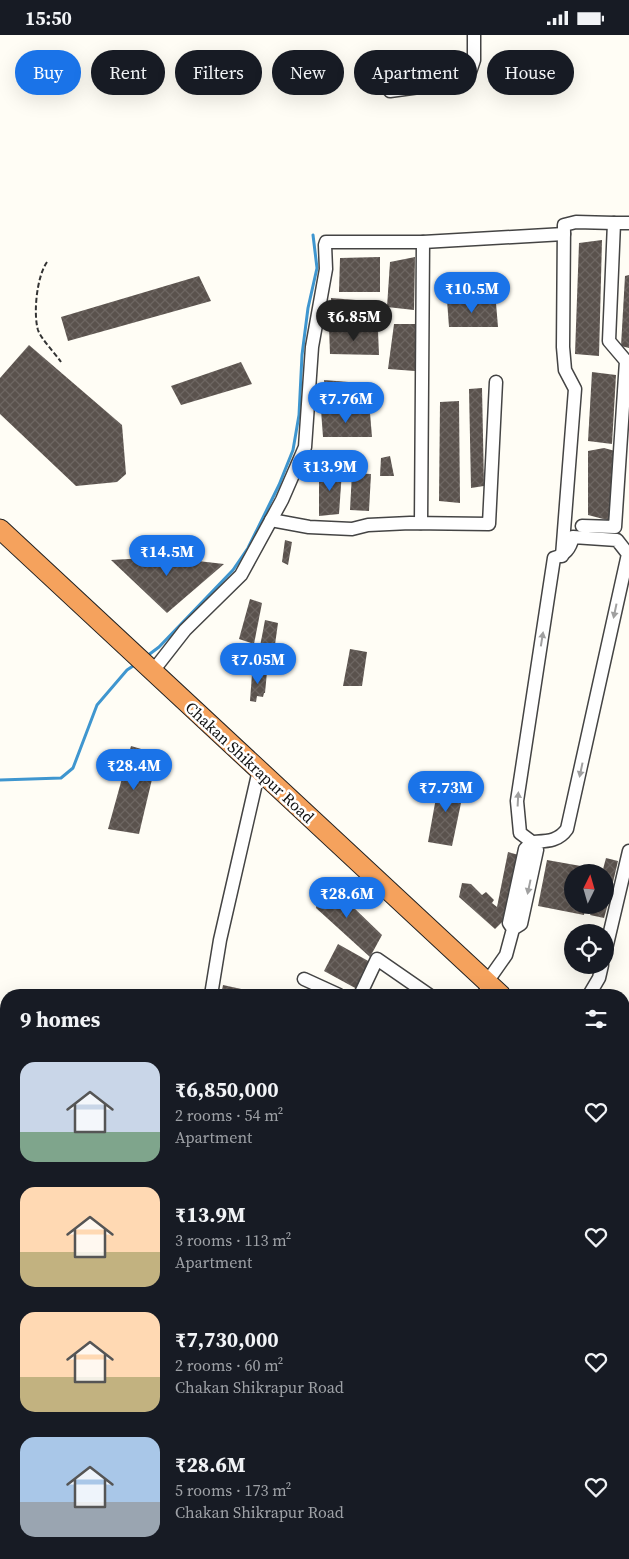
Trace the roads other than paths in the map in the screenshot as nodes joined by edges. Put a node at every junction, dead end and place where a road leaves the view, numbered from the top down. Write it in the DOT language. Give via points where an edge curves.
graph roads {
  1 [pos="474,35"];
  2 [pos="474,50"];
  3 [pos="614,223"];
  4 [pos="629,223"];
  5 [pos="564,234"];
  6 [pos="423,243"];
  7 [pos="496,382"];
  8 [pos="272,520"];
  9 [pos="421,523"];
  10 [pos="582,527"];
  11 [pos="0,529"];
  12 [pos="562,556"];
  13 [pos="150,669"];
  14 [pos="259,770"];
  15 [pos="532,842"];
  16 [pos="629,851"];
  17 [pos="612,924"];
  18 [pos="600,974"];
  19 [pos="304,979"];
  20 [pos="486,988"];
  21 [pos="212,989"];
  22 [pos="326,989"];
  23 [pos="363,989"];
  24 [pos="420,989"];
  25 [pos="593,989"];
  1 -- 2 [label="street"];
  3 -- 4 [label="street"];
  3 -- 5 [label="street" via="576,222 564,225"];
  3 -- 10 [label="street" via="608,341 626,361 615,527"];
  5 -- 6 [label="street"];
  5 -- 12 [label="street" via="562,347 565,370 575,389"];
  6 -- 8 [label="street" via="326,242 326,269 312,347 305,447"];
  6 -- 9 [label="street"];
  7 -- 9 [label="street" via="489,524"];
  8 -- 9 [label="street" via="309,527 352,529 368,525"];
  8 -- 13 [label="street" via="242,575"];
  11 -- 13 [label="highway, Chakan Shikrapur Road"];
  15 -- 12 [label="street, one-way" via="520,833 517,801 554,558"];
  12 -- 15 [label="street, one-way" via="573,537 617,540 628,553 567,829 562,836 552,840"];
  13 -- 14 [label="highway, Chakan Shikrapur Road"];
  14 -- 20 [label="highway, Chakan Shikrapur Road"];
  14 -- 21 [label="street"];
  15 -- 20 [label="street" via="525,849 509,923 513,929 506,955"];
  16 -- 17 [label="street"];
  18 -- 25 [label="street"];
  19 -- 22 [label="street"];
  23 -- 24 [label="street" via="377,959"];
}
